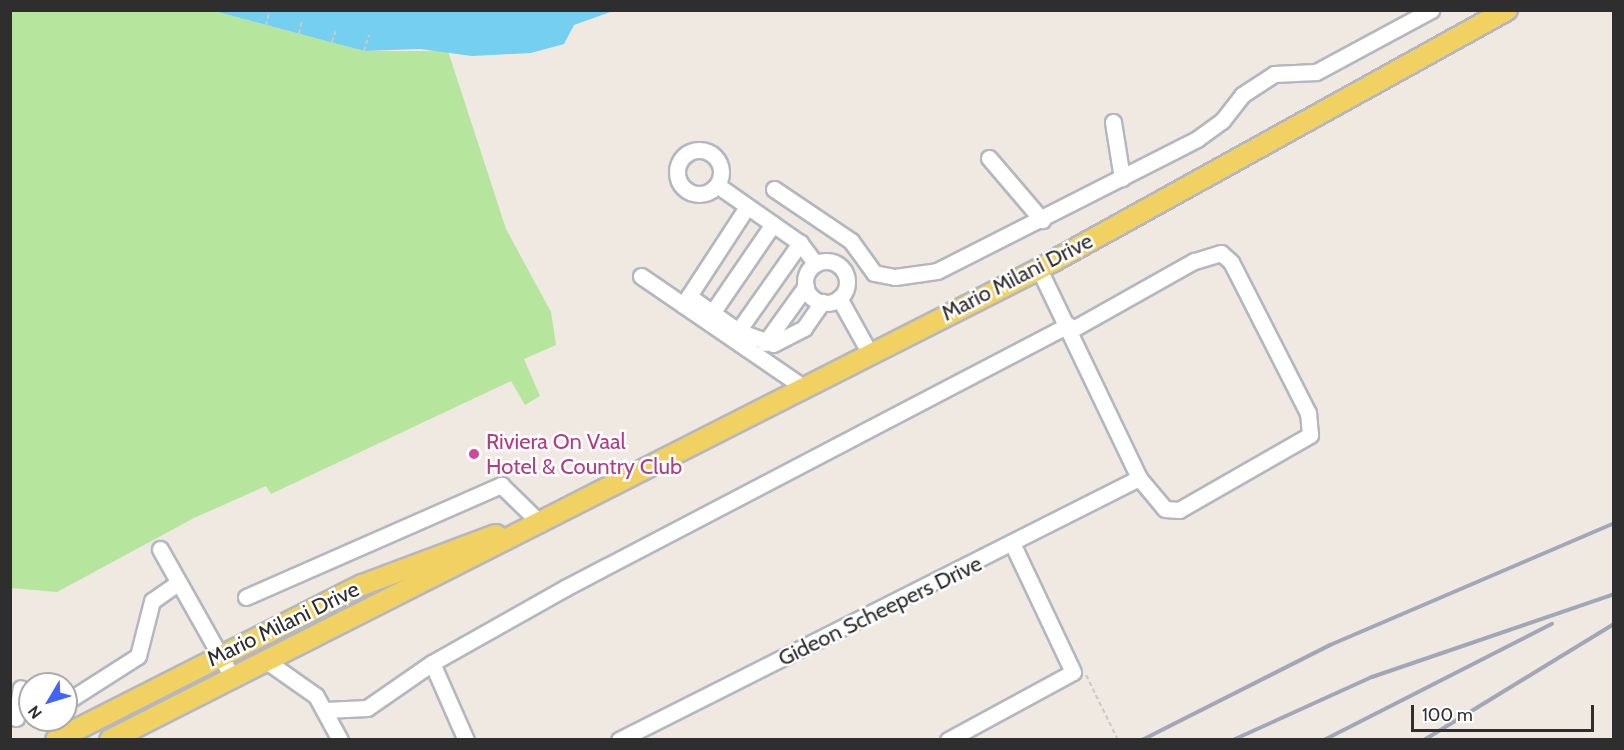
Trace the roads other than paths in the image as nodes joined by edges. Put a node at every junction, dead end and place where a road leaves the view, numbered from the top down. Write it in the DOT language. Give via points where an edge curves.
graph roads {
  1 [pos="1431,10"];
  2 [pos="1508,10"];
  3 [pos="1113,122"];
  4 [pos="989,158"];
  5 [pos="1122,178"];
  6 [pos="717,185"];
  7 [pos="774,189"];
  8 [pos="747,207"];
  9 [pos="1042,220"];
  10 [pos="772,224"];
  11 [pos="800,243"];
  12 [pos="816,264"];
  13 [pos="870,269"];
  14 [pos="1039,269"];
  15 [pos="641,276"];
  16 [pos="847,280"];
  17 [pos="806,286"];
  18 [pos="839,298"];
  19 [pos="685,302"];
  20 [pos="822,302"];
  21 [pos="712,313"];
  22 [pos="1070,328"];
  23 [pos="738,332"];
  24 [pos="765,343"];
  25 [pos="868,352"];
  26 [pos="803,387"];
  27 [pos="1139,478"];
  28 [pos="537,520"];
  29 [pos="519,529"];
  30 [pos="1013,545"];
  31 [pos="160,549"];
  32 [pos="177,583"];
  33 [pos="342,595"];
  34 [pos="246,597"];
  35 [pos="353,617"];
  36 [pos="219,656"];
  37 [pos="265,660"];
  38 [pos="432,663"];
  39 [pos="232,677"];
  40 [pos="78,694"];
  41 [pos="325,710"];
  42 [pos="56,740"];
  43 [pos="110,740"];
  44 [pos="340,740"];
  45 [pos="466,740"];
  46 [pos="619,740"];
  47 [pos="948,740"];
  1 -- 5 [label="street" via="1316,72 1274,74 1242,94 1212,129"];
  2 -- 14 [label="main road, Mario Milani Drive"];
  3 -- 5 [label="street"];
  4 -- 9 [label="street"];
  5 -- 9 [label="street"];
  6 -- 8 [label="street"];
  7 -- 13 [label="street" via="851,241"];
  8 -- 10 [label="street"];
  8 -- 19 [label="street"];
  9 -- 13 [label="street" via="937,271 895,277"];
  10 -- 11 [label="street"];
  10 -- 21 [label="street"];
  11 -- 12 [label="street"];
  11 -- 23 [label="street"];
  12 -- 16 [label="street" via="835,264"];
  12 -- 17 [label="street"];
  13 -- 16 [label="street"];
  14 -- 22 [label="street"];
  14 -- 25 [label="main road, Mario Milani Drive"];
  15 -- 19 [label="street"];
  16 -- 18 [label="street"];
  17 -- 20 [label="street"];
  17 -- 24 [label="street"];
  18 -- 20 [label="street"];
  18 -- 25 [label="street"];
  19 -- 21 [label="street"];
  19 -- 26 [label="street"];
  20 -- 24 [label="street" via="798,333 778,344"];
  21 -- 23 [label="street"];
  22 -- 27 [label="street"];
  22 -- 27 [label="street" via="1208,254 1221,253 1232,262 1309,416 1311,432 1303,443 1176,512 1157,503"];
  22 -- 38 [label="street" via="565,588"];
  23 -- 24 [label="street"];
  25 -- 26 [label="main road, Mario Milani Drive"];
  26 -- 28 [label="main road, Mario Milani Drive"];
  27 -- 30 [label="street, Gideon Scheepers Drive"];
  28 -- 29 [label="main road, Mario Milani Drive"];
  28 -- 34 [label="street" via="501,485"];
  29 -- 33 [label="main road, Mario Milani Drive" via="422,559"];
  29 -- 35 [label="main road, Mario Milani Drive"];
  30 -- 46 [label="street, Gideon Scheepers Drive"];
  30 -- 47 [label="street" via="1074,672"];
  31 -- 32 [label="street"];
  32 -- 36 [label="street"];
  32 -- 40 [label="street" via="152,601 138,656"];
  33 -- 35 [label="main road"];
  33 -- 36 [label="main road, Mario Milani Drive"];
  35 -- 37 [label="main road, Mario Milani Drive"];
  36 -- 39 [label="street"];
  36 -- 42 [label="main road, Mario Milani Drive"];
  37 -- 39 [label="main road, Mario Milani Drive"];
  37 -- 41 [label="street" via="301,682"];
  38 -- 41 [label="street" via="367,708"];
  38 -- 45 [label="street"];
  39 -- 43 [label="main road, Mario Milani Drive"];
  41 -- 44 [label="street"];
}
